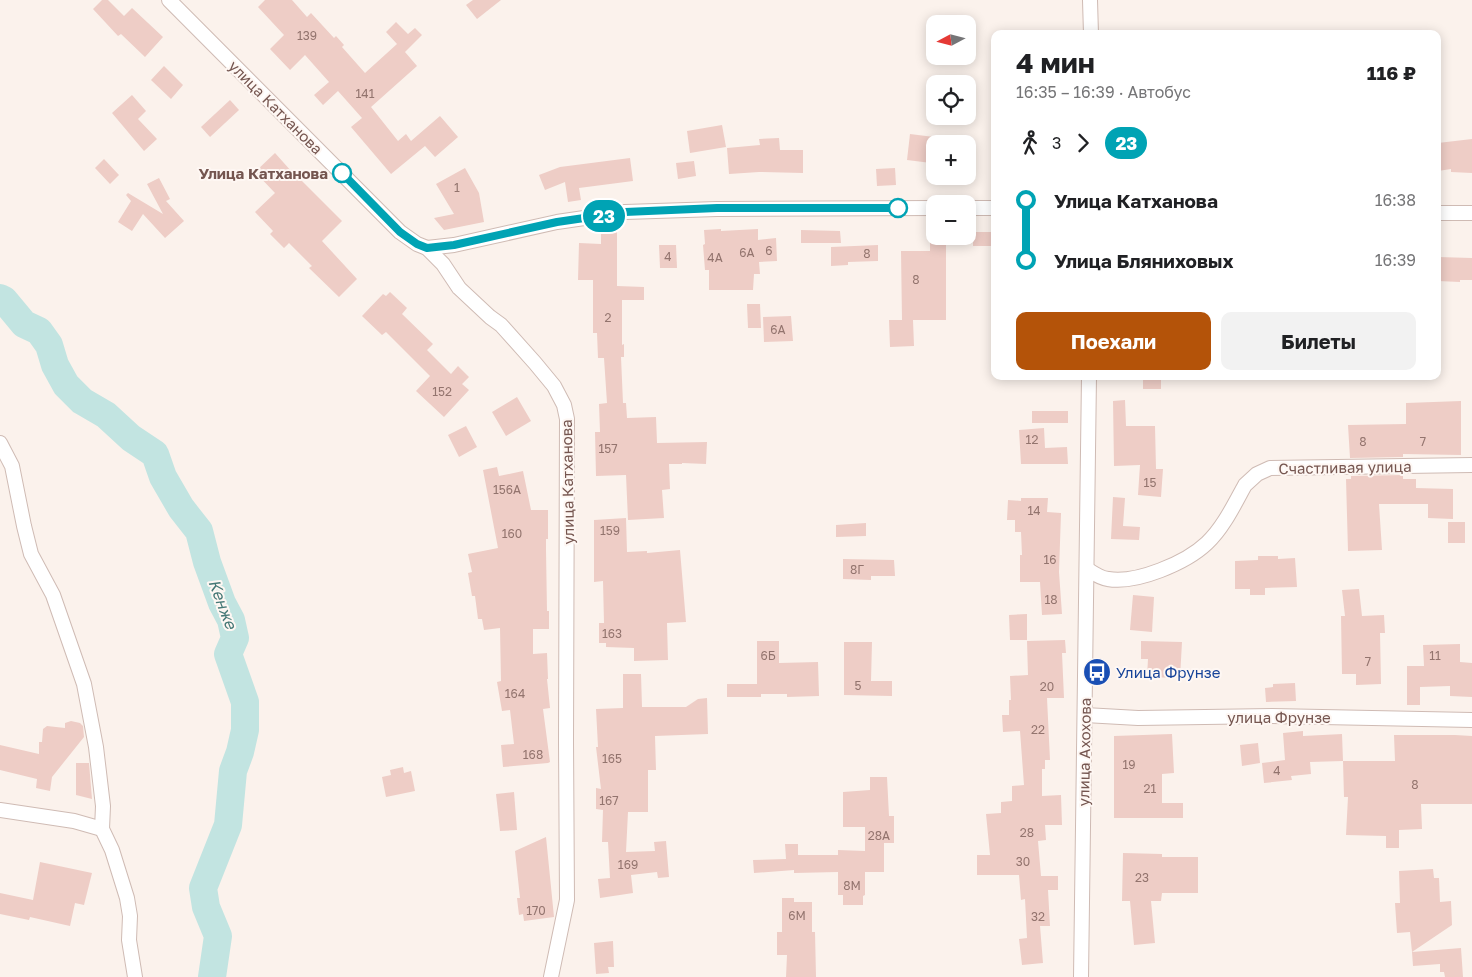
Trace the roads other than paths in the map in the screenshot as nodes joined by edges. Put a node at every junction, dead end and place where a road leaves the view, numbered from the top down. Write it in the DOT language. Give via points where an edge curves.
graph roads {
  1 [pos="168,0"];
  2 [pos="1090,0"];
  3 [pos="1091,30"];
  4 [pos="926,208"];
  5 [pos="976,208"];
  6 [pos="991,208"];
  7 [pos="1441,213"];
  8 [pos="1472,213"];
  9 [pos="427,248"];
  10 [pos="1089,380"];
  11 [pos="0,443"];
  12 [pos="1472,465"];
  13 [pos="1087,569"];
  14 [pos="1085,715"];
  15 [pos="1472,720"];
  16 [pos="0,810"];
  17 [pos="102,829"];
  18 [pos="135,977"];
  19 [pos="551,977"];
  20 [pos="1081,977"];
  1 -- 9 [label="street, улица Катханова" via="400,232"];
  2 -- 3 [label="street"];
  4 -- 9 [label="street" via="717,208 625,212"];
  5 -- 6 [label="street"];
  7 -- 8 [label="street"];
  9 -- 19 [label="street, улица Катханова" via="459,288 501,325 549,379 568,419 567,900"];
  10 -- 13 [label="street, улица Ахохова"];
  11 -- 17 [label="street" via="12,466 31,554 53,595 84,684 96,747 103,806"];
  12 -- 13 [label="street, Счастливая улица" via="1270,468 1245,485 1214,536 1186,558 1162,569 1121,580 1107,579"];
  13 -- 14 [label="street, улица Ахохова"];
  14 -- 15 [label="street, улица Фрунзе"];
  14 -- 20 [label="street, улица Ахохова"];
  16 -- 17 [label="street" via="74,821"];
  17 -- 18 [label="street" via="127,898"];
}
